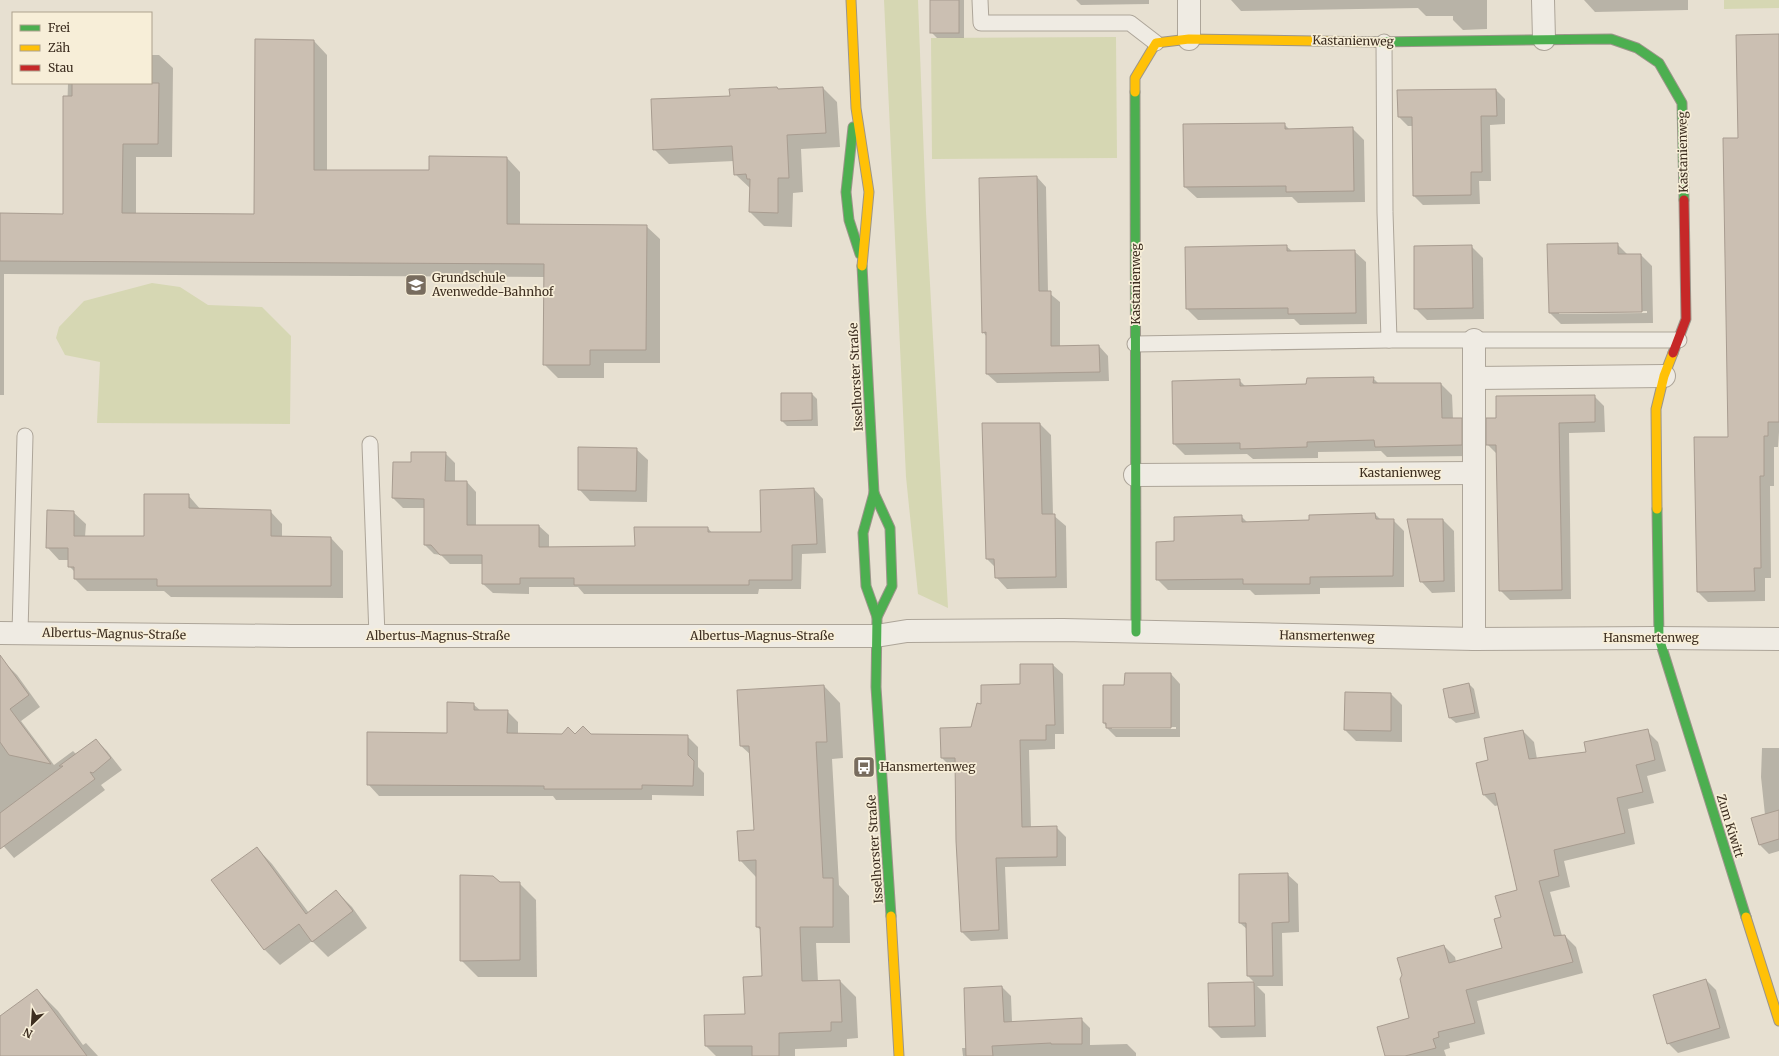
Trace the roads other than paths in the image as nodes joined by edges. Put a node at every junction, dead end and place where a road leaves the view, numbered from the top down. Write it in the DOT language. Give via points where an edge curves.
graph roads {
  1 [pos="851,0"];
  2 [pos="980,0"];
  3 [pos="1189,0"];
  4 [pos="1544,0"];
  5 [pos="1189,39"];
  6 [pos="1544,39"];
  7 [pos="1384,42"];
  8 [pos="1156,43"];
  9 [pos="856,108"];
  10 [pos="862,259"];
  11 [pos="1389,340"];
  12 [pos="1474,340"];
  13 [pos="1679,340"];
  14 [pos="1135,344"];
  15 [pos="1664,376"];
  16 [pos="1474,378"];
  17 [pos="25,436"];
  18 [pos="370,444"];
  19 [pos="1473,472"];
  20 [pos="1135,475"];
  21 [pos="874,493"];
  22 [pos="876,626"];
  23 [pos="1136,632"];
  24 [pos="10,633"];
  25 [pos="377,636"];
  26 [pos="1659,638"];
  27 [pos="1474,639"];
  28 [pos="1779,639"];
  29 [pos="1779,1021"];
  30 [pos="899,1056"];
  1 -- 9 [label="street, Isselhorster Straße"];
  2 -- 8 [label="lane" via="981,23 1130,23"];
  3 -- 5 [label="street"];
  4 -- 6 [label="street"];
  5 -- 7 [label="street, Kastanienweg"];
  5 -- 8 [label="street, Kastanienweg"];
  6 -- 7 [label="street, Kastanienweg"];
  6 -- 13 [label="street, Kastanienweg" via="1611,39 1637,48 1659,63 1682,103 1686,319"];
  7 -- 11 [label="lane"];
  8 -- 14 [label="street, Kastanienweg" via="1135,78"];
  9 -- 10 [label="street, Isselhorster Straße" via="869,192 868,223"];
  9 -- 10 [label="street, Isselhorster Straße" via="846,192 849,220"];
  10 -- 21 [label="street, Isselhorster Straße"];
  11 -- 12 [label="lane"];
  11 -- 14 [label="lane"];
  12 -- 13 [label="lane"];
  12 -- 16 [label="street"];
  13 -- 15 [label="street, Kastanienweg"];
  14 -- 20 [label="street, Kastanienweg"];
  15 -- 16 [label="street"];
  15 -- 26 [label="street, Kastanienweg" via="1656,409"];
  16 -- 19 [label="street"];
  17 -- 24 [label="lane"];
  18 -- 25 [label="lane"];
  19 -- 20 [label="street, Kastanienweg"];
  19 -- 27 [label="street"];
  20 -- 23 [label="street, Kastanienweg"];
  21 -- 22 [label="street, Isselhorster Straße" via="863,534 866,586"];
  21 -- 22 [label="street, Isselhorster Straße" via="890,528 892,572 892,586"];
  22 -- 23 [label="street, Hansmertenweg" via="907,631"];
  22 -- 25 [label="street, Albertus-Magnus-Straße"];
  22 -- 30 [label="street, Isselhorster Straße" via="876,687"];
  23 -- 27 [label="street, Hansmertenweg"];
  24 -- 25 [label="street, Albertus-Magnus-Straße"];
  26 -- 27 [label="street, Hansmertenweg"];
  26 -- 28 [label="street, Hansmertenweg"];
  26 -- 29 [label="street, Zum Kiwitt"];
}
